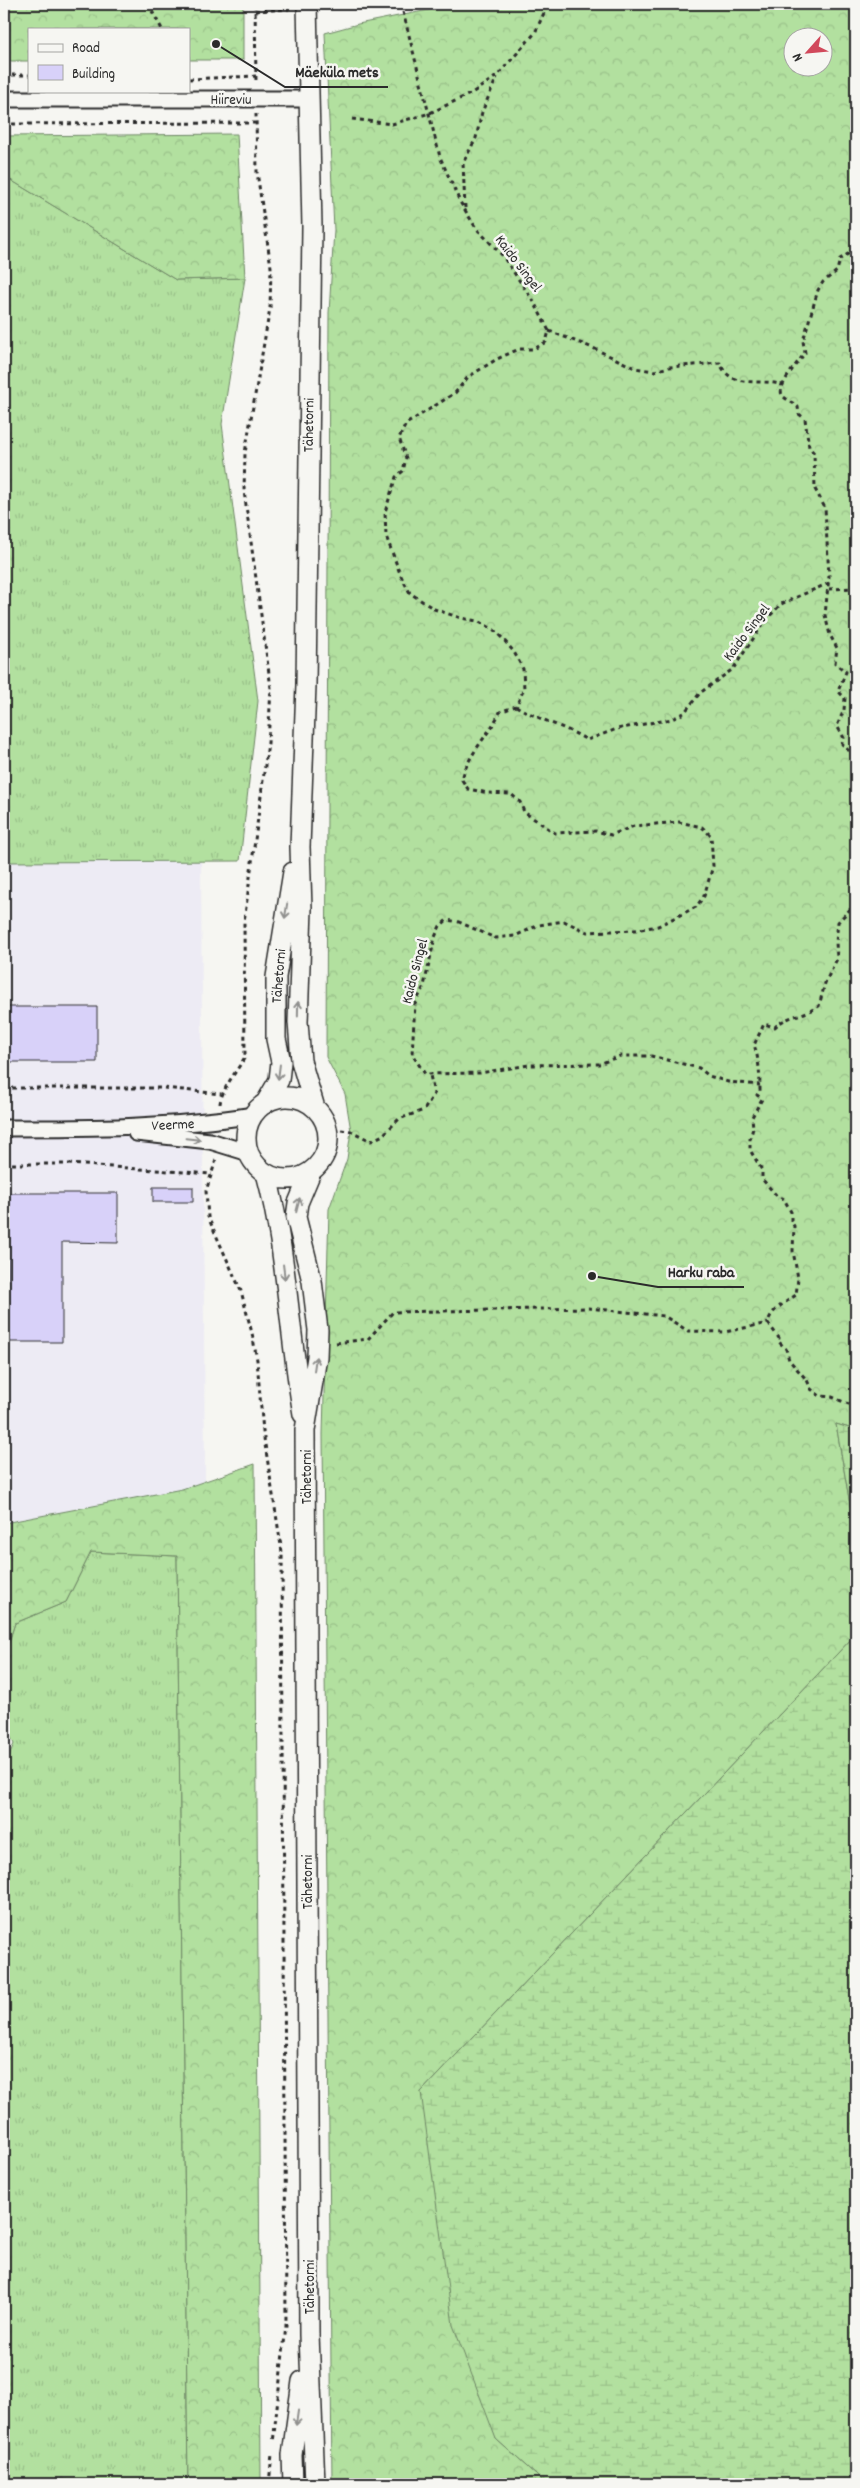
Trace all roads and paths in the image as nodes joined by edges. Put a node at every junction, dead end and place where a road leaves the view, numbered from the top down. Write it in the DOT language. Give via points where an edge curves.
graph roads {
  1 [pos="148,4"];
  2 [pos="307,4"];
  3 [pos="401,4"];
  4 [pos="548,4"];
  5 [pos="161,28"];
  6 [pos="4,75"];
  7 [pos="28,75"];
  8 [pos="256,76"];
  9 [pos="497,76"];
  10 [pos="190,79"];
  11 [pos="4,99"];
  12 [pos="309,99"];
  13 [pos="430,113"];
  14 [pos="352,119"];
  15 [pos="256,123"];
  16 [pos="4,124"];
  17 [pos="466,211"];
  18 [pos="856,249"];
  19 [pos="549,331"];
  20 [pos="782,385"];
  21 [pos="829,581"];
  22 [pos="856,588"];
  23 [pos="828,590"];
  24 [pos="516,706"];
  25 [pos="856,752"];
  26 [pos="300,846"];
  27 [pos="856,903"];
  28 [pos="430,1075"];
  29 [pos="760,1085"];
  30 [pos="4,1088"];
  31 [pos="220,1094"];
  32 [pos="315,1108"];
  33 [pos="259,1110"];
  34 [pos="4,1128"];
  35 [pos="92,1128"];
  36 [pos="341,1130"];
  37 [pos="249,1153"];
  38 [pos="4,1164"];
  39 [pos="311,1172"];
  40 [pos="266,1173"];
  41 [pos="212,1174"];
  42 [pos="768,1323"];
  43 [pos="334,1343"];
  44 [pos="856,1407"];
  45 [pos="305,1430"];
  46 [pos="309,2335"];
  47 [pos="294,2484"];
  48 [pos="315,2484"];
  1 -- 5 [label="path"];
  2 -- 12 [label="street, Tähetorni"];
  3 -- 13 [label="path, Kaido Singel"];
  4 -- 9 [label="path" via="535,33"];
  6 -- 7 [label="path"];
  8 -- 10 [label="path"];
  9 -- 13 [label="path" via="472,93"];
  9 -- 17 [label="path, Kaido Singel" via="482,112 476,138 463,163"];
  11 -- 12 [label="street, Hiireviu"];
  12 -- 26 [label="street, Tähetorni" via="312,227 306,685"];
  13 -- 14 [label="path" via="392,124"];
  13 -- 17 [label="path, Kaido Singel" via="440,157"];
  15 -- 16 [label="path"];
  17 -- 19 [label="path, Kaido Singel" via="476,228 502,255"];
  18 -- 20 [label="path" via="840,259 837,271 818,290 803,341 805,353"];
  19 -- 20 [label="path" via="635,368 654,371 720,363 730,378"];
  19 -- 24 [label="path" via="546,342 534,349 519,349 497,359 468,377 455,393 406,424 399,438 406,458 402,471 396,477 386,512 386,536 410,593 434,608 477,621 494,630 514,652 524,669 524,689"];
  20 -- 21 [label="path" via="783,397 798,407 799,414 805,419 809,447 814,453 815,489 825,508 828,530"];
  21 -- 23 [label="path"];
  21 -- 24 [label="path, Kaido Singel" via="781,604 733,669 700,693 684,713 672,719 617,730 587,740"];
  22 -- 23 [label="path"];
  23 -- 25 [label="path" via="825,615 837,648 835,664 846,672 838,691 845,698 837,726 844,738 842,744"];
  24 -- 28 [label="path, Kaido Singel" via="500,712 464,767 462,780 468,789 511,794 520,802 524,812 555,833 596,831 611,835 634,826 679,822 702,827 711,836 713,866 710,881 696,906 658,926 635,930 587,932 564,921 539,925 515,936 495,938 447,920 435,937 424,986 415,1004 412,1054 425,1074"];
  32 -- 26 [label="street, Tähetorni, one-way" via="301,1061 298,1022 302,894"];
  26 -- 33 [label="street, Tähetorni, one-way" via="292,874 276,977 278,1080"];
  27 -- 29 [label="path" via="838,922 837,959 818,1006 808,1014 782,1020 775,1027 764,1024 760,1030 754,1045 759,1055"];
  28 -- 29 [label="path" via="480,1073 528,1065 600,1064 620,1056 651,1056 699,1068 709,1076 728,1082"];
  28 -- 36 [label="path" via="434,1094 424,1110 399,1119 383,1135 371,1141 351,1131"];
  29 -- 42 [label="path" via="757,1095 762,1099 752,1117 750,1150 762,1170 762,1179 784,1199 792,1212 793,1251 798,1278 796,1296 778,1307"];
  30 -- 31 [label="path" via="164,1088"];
  32 -- 33 [label="street" via="291,1097 277,1099"];
  32 -- 39 [label="street" via="325,1123 328,1141 323,1158"];
  33 -- 35 [label="street, Veerme" via="204,1122"];
  33 -- 37 [label="street" via="247,1130"];
  34 -- 35 [label="street, Veerme"];
  35 -- 37 [label="street, Veerme, one-way" via="210,1141"];
  37 -- 40 [label="street"];
  38 -- 41 [label="path" via="69,1164"];
  39 -- 40 [label="street" via="288,1179"];
  45 -- 39 [label="street, Tähetorni, one-way" via="318,1330 312,1281 296,1217 298,1202"];
  40 -- 45 [label="street, Tähetorni, one-way" via="282,1252"];
  42 -- 43 [label="path" via="725,1332 688,1331 664,1316 588,1308 393,1312 368,1339"];
  42 -- 44 [label="path" via="780,1338 778,1341 786,1349 789,1360 811,1389 820,1396 832,1397"];
  45 -- 46 [label="street, Tähetorni"];
  46 -- 47 [label="street, Tähetorni, one-way" via="292,2455"];
  46 -- 48 [label="street, Tähetorni"];
}
